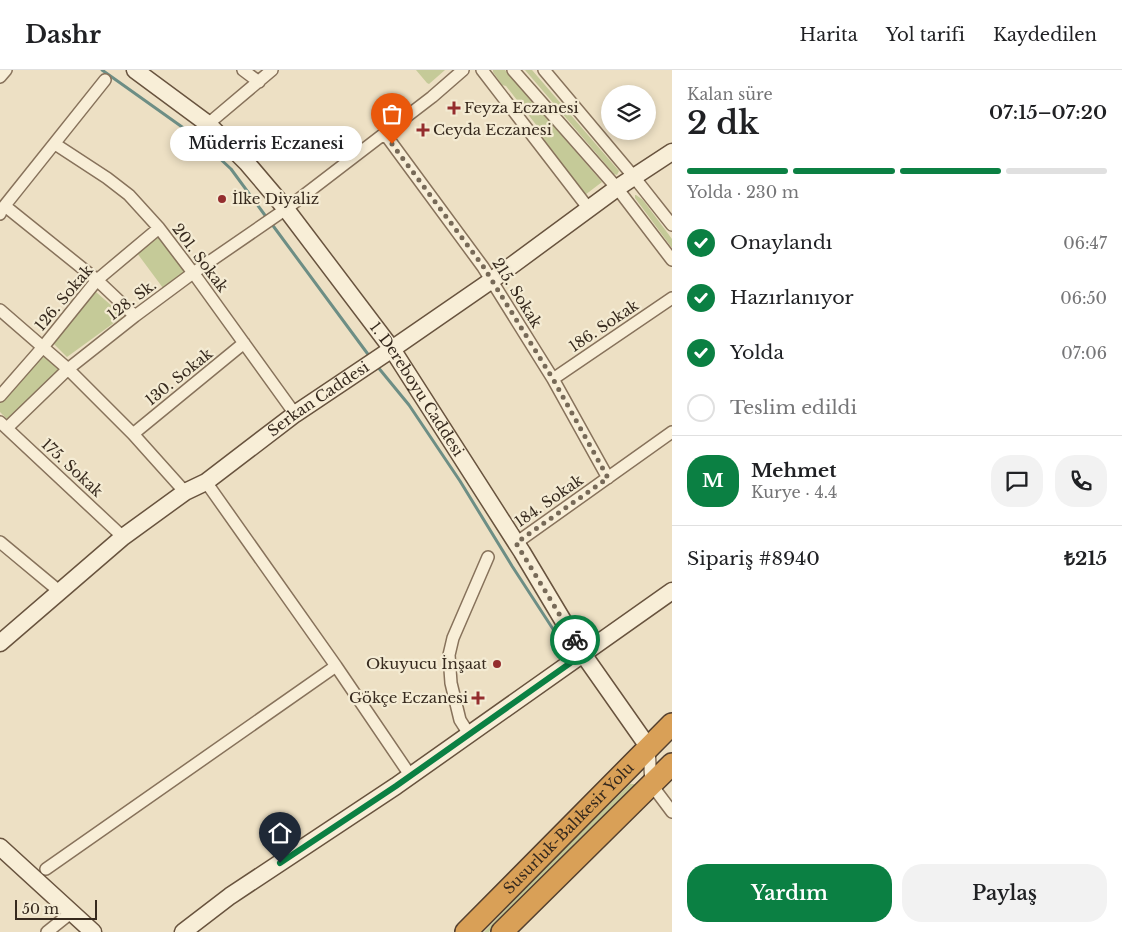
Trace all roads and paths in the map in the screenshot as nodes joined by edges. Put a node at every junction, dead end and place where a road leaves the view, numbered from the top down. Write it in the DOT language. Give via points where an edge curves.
graph roads {
  1 [pos="6,70"];
  2 [pos="135,70"];
  3 [pos="243,70"];
  4 [pos="272,70"];
  5 [pos="463,70"];
  6 [pos="482,70"];
  7 [pos="513,70"];
  8 [pos="544,70"];
  9 [pos="0,77"];
  10 [pos="105,80"];
  11 [pos="259,82"];
  12 [pos="208,124"];
  13 [pos="385,134"];
  14 [pos="54,144"];
  15 [pos="672,152"];
  16 [pos="634,177"];
  17 [pos="617,188"];
  18 [pos="2,209"];
  19 [pos="286,209"];
  20 [pos="589,209"];
  21 [pos="672,225"];
  22 [pos="159,228"];
  23 [pos="672,260"];
  24 [pos="193,273"];
  25 [pos="97,280"];
  26 [pos="492,280"];
  27 [pos="672,298"];
  28 [pos="0,310"];
  29 [pos="135,316"];
  30 [pos="244,343"];
  31 [pos="43,347"];
  32 [pos="392,349"];
  33 [pos="68,368"];
  34 [pos="553,379"];
  35 [pos="0,396"];
  36 [pos="295,414"];
  37 [pos="3,425"];
  38 [pos="672,432"];
  39 [pos="133,434"];
  40 [pos="608,478"];
  41 [pos="206,482"];
  42 [pos="185,492"];
  43 [pos="123,537"];
  44 [pos="0,542"];
  45 [pos="516,543"];
  46 [pos="488,558"];
  47 [pos="672,591"];
  48 [pos="59,592"];
  49 [pos="0,643"];
  50 [pos="583,654"];
  51 [pos="336,666"];
  52 [pos="672,724"];
  53 [pos="469,734"];
  54 [pos="649,748"];
  55 [pos="670,769"];
  56 [pos="410,775"];
  57 [pos="650,784"];
  58 [pos="672,812"];
  59 [pos="0,847"];
  60 [pos="46,869"];
  61 [pos="72,912"];
  62 [pos="47,932"];
  63 [pos="93,932"];
  64 [pos="183,932"];
  65 [pos="466,932"];
  66 [pos="502,932"];
  1 -- 9 [label="street"];
  2 -- 12 [label="main road, 1. Dereboyu Caddesi"];
  3 -- 11 [label="street"];
  4 -- 11 [label="street"];
  5 -- 13 [label="street, 128. Sk."];
  6 -- 20 [label="street"];
  7 -- 17 [label="street"];
  8 -- 16 [label="street"];
  10 -- 14 [label="street"];
  11 -- 12 [label="street"];
  12 -- 19 [label="main road, 1. Dereboyu Caddesi"];
  13 -- 19 [label="street, 128. Sk."];
  13 -- 26 [label="street, 215. Sokak"];
  14 -- 18 [label="street"];
  14 -- 22 [label="street, 201. Sokak" via="129,195"];
  15 -- 16 [label="main road, Serkan Caddesi"];
  16 -- 17 [label="main road, Serkan Caddesi"];
  16 -- 21 [label="street"];
  17 -- 20 [label="main road, Serkan Caddesi"];
  17 -- 23 [label="street"];
  18 -- 25 [label="street"];
  19 -- 24 [label="street, 128. Sk."];
  19 -- 32 [label="main road, 1. Dereboyu Caddesi"];
  20 -- 26 [label="main road, Serkan Caddesi"];
  22 -- 24 [label="street, 201. Sokak"];
  22 -- 25 [label="street, 126. Sokak"];
  24 -- 29 [label="street, 128. Sk."];
  24 -- 30 [label="street, 201. Sokak"];
  25 -- 29 [label="street"];
  25 -- 31 [label="street, 126. Sokak"];
  26 -- 32 [label="main road, Serkan Caddesi"];
  26 -- 34 [label="street, 215. Sokak"];
  27 -- 34 [label="street, 186. Sokak"];
  28 -- 31 [label="street"];
  29 -- 33 [label="street, 128. Sk."];
  30 -- 36 [label="street, 201. Sokak"];
  30 -- 39 [label="street, 130. Sokak"];
  31 -- 33 [label="street"];
  31 -- 35 [label="street, 126. Sokak"];
  32 -- 36 [label="main road, Serkan Caddesi"];
  32 -- 45 [label="main road, 1. Dereboyu Caddesi"];
  33 -- 37 [label="street, 128. Sk."];
  33 -- 39 [label="street"];
  34 -- 40 [label="street, 215. Sokak"];
  36 -- 41 [label="main road, Serkan Caddesi"];
  37 -- 43 [label="street, 175. Sokak"];
  38 -- 40 [label="street, 184. Sokak"];
  39 -- 42 [label="street"];
  40 -- 45 [label="street, 184. Sokak"];
  41 -- 42 [label="main road, Serkan Caddesi"];
  41 -- 51 [label="street"];
  42 -- 43 [label="main road, Serkan Caddesi"];
  43 -- 48 [label="main road, Serkan Caddesi"];
  44 -- 48 [label="street"];
  45 -- 50 [label="main road, 1. Dereboyu Caddesi"];
  46 -- 53 [label="street" via="453,638 449,655 451,683 460,720"];
  47 -- 50 [label="main road"];
  48 -- 49 [label="main road, Serkan Caddesi"];
  50 -- 53 [label="main road"];
  50 -- 54 [label="main road, 1. Dereboyu Caddesi"];
  51 -- 56 [label="street"];
  51 -- 60 [label="street"];
  52 -- 54 [label="highway, Susurluk-Balıkesir Yolu"];
  53 -- 56 [label="main road"];
  54 -- 55 [label="street"];
  54 -- 57 [label="street"];
  54 -- 65 [label="highway, Susurluk-Balıkesir Yolu"];
  55 -- 57 [label="highway, Susurluk-Balıkesir Yolu"];
  56 -- 64 [label="main road" via="230,896"];
  57 -- 58 [label="street"];
  57 -- 66 [label="highway, Susurluk-Balıkesir Yolu"];
  59 -- 61 [label="main road"];
  61 -- 62 [label="street"];
  61 -- 63 [label="main road"];
}
